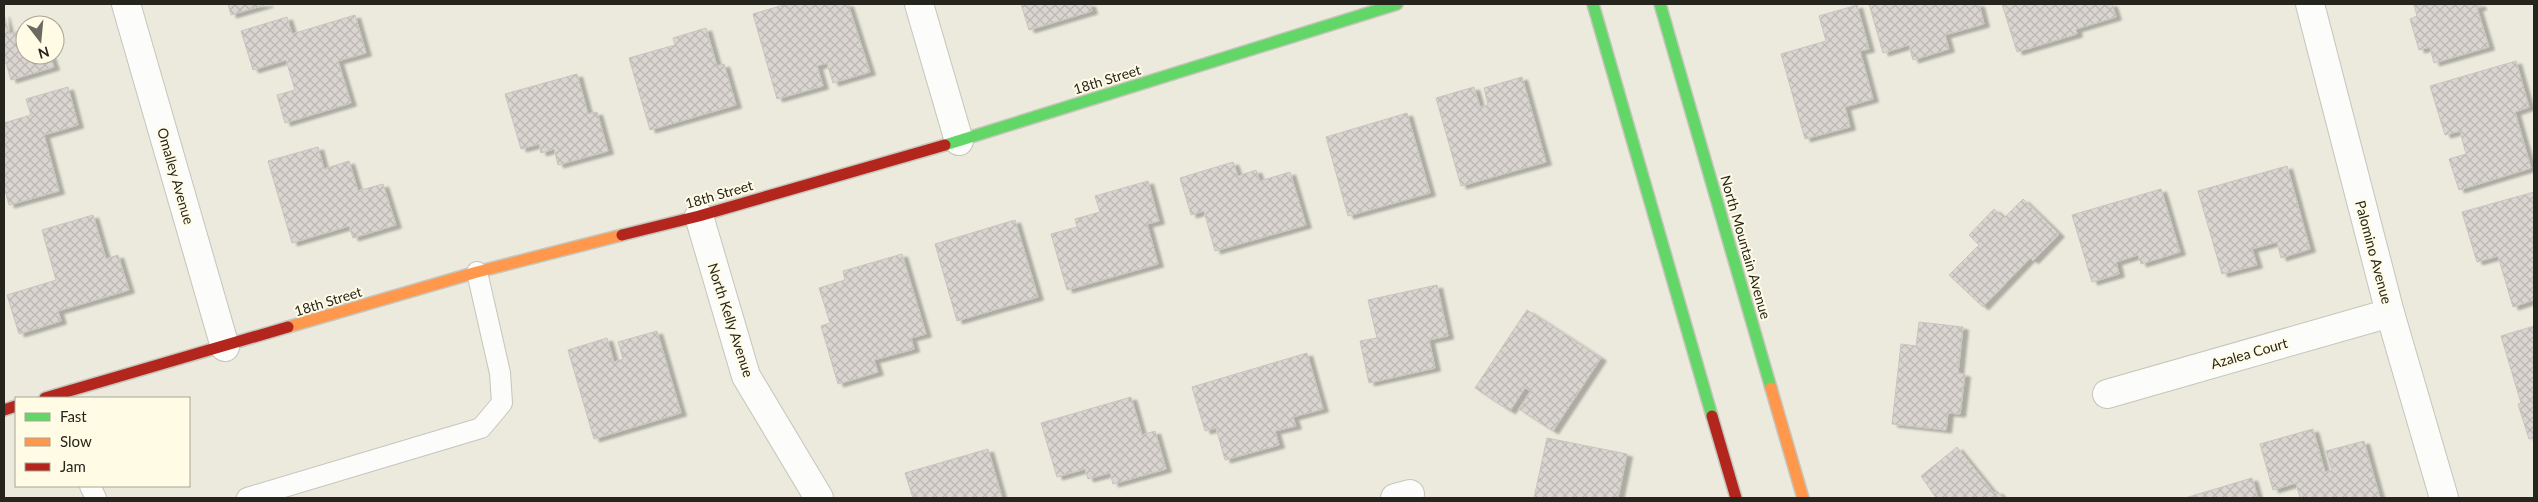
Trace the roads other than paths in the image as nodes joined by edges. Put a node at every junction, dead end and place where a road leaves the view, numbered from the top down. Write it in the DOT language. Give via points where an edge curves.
graph roads {
  1 [pos="126,4"];
  2 [pos="919,4"];
  3 [pos="1397,4"];
  4 [pos="1593,4"];
  5 [pos="1660,4"];
  6 [pos="2310,4"];
  7 [pos="959,141"];
  8 [pos="699,216"];
  9 [pos="477,272"];
  10 [pos="2390,313"];
  11 [pos="225,347"];
  12 [pos="2108,394"];
  13 [pos="57,397"];
  14 [pos="247,498"];
  15 [pos="819,498"];
  16 [pos="1736,498"];
  17 [pos="1803,498"];
  18 [pos="2444,498"];
  1 -- 11 [label="street, Omalley Avenue"];
  2 -- 7 [label="street"];
  3 -- 7 [label="main road, 18th Street"];
  4 -- 16 [label="main road"];
  5 -- 17 [label="main road, North Mountain Avenue"];
  6 -- 10 [label="street, Palomino Avenue"];
  7 -- 8 [label="main road, 18th Street"];
  8 -- 9 [label="main road, 18th Street"];
  8 -- 15 [label="street, North Kelly Avenue" via="746,376"];
  9 -- 11 [label="main road, 18th Street"];
  9 -- 14 [label="lane" via="500,373 502,403 481,428"];
  10 -- 12 [label="street, Azalea Court"];
  10 -- 18 [label="street, Palomino Avenue"];
  11 -- 13 [label="main road, 18th Street"];
}
